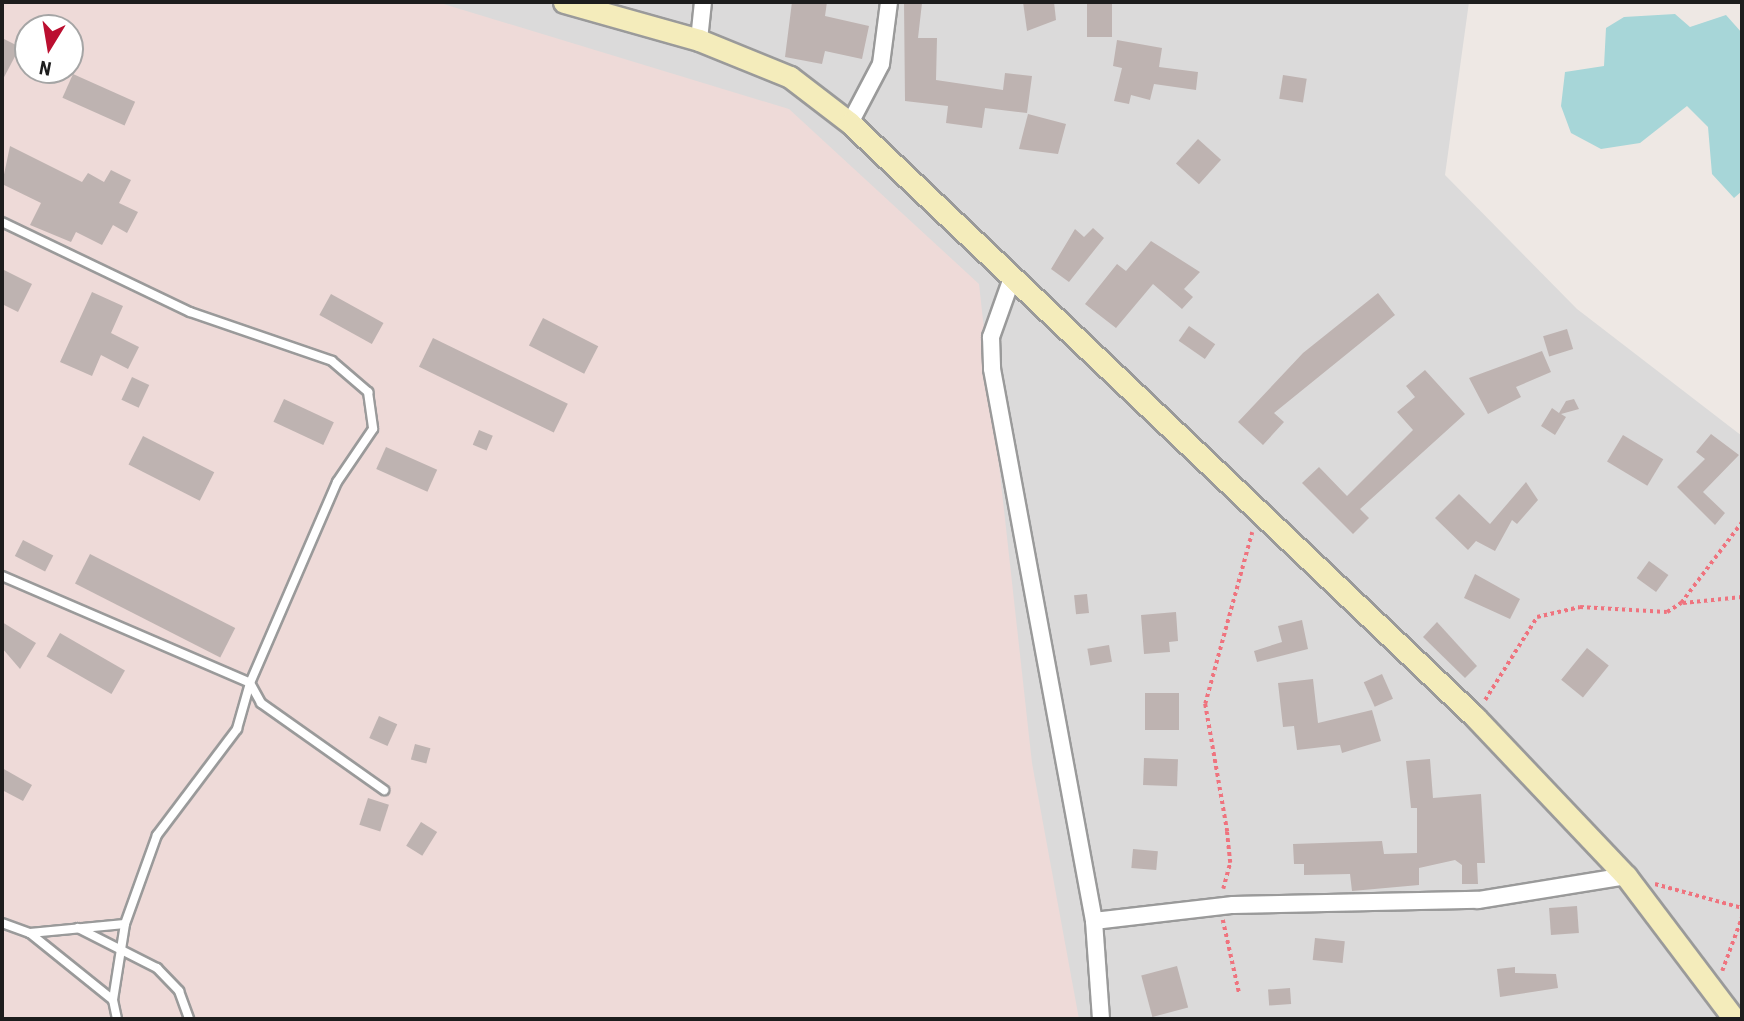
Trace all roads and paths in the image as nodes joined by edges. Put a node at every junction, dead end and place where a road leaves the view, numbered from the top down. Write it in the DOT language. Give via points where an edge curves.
graph roads {
  1 [pos="564,2"];
  2 [pos="703,2"];
  3 [pos="889,2"];
  4 [pos="699,40"];
  5 [pos="850,123"];
  6 [pos="2,222"];
  7 [pos="1012,278"];
  8 [pos="1258,510"];
  9 [pos="1742,522"];
  10 [pos="2,576"];
  11 [pos="1742,597"];
  12 [pos="1681,603"];
  13 [pos="250,683"];
  14 [pos="1475,717"];
  15 [pos="384,790"];
  16 [pos="1626,876"];
  17 [pos="1218,906"];
  18 [pos="1742,908"];
  19 [pos="1742,917"];
  20 [pos="1094,921"];
  21 [pos="2,923"];
  22 [pos="125,924"];
  23 [pos="78,928"];
  24 [pos="30,933"];
  25 [pos="121,950"];
  26 [pos="1239,992"];
  27 [pos="1714,993"];
  28 [pos="113,1000"];
  29 [pos="117,1019"];
  30 [pos="189,1019"];
  31 [pos="1101,1019"];
  32 [pos="1734,1019"];
  1 -- 4 [label="main road"];
  2 -- 4 [label="street"];
  3 -- 5 [label="street" via="881,64"];
  4 -- 5 [label="main road" via="790,77"];
  5 -- 7 [label="main road"];
  6 -- 13 [label="lane" via="190,312 332,361 368,392 373,429 338,482"];
  7 -- 8 [label="main road"];
  7 -- 20 [label="street" via="991,337 992,369"];
  8 -- 14 [label="main road"];
  8 -- 17 [label="path" via="1205,704 1230,863"];
  9 -- 12 [label="path"];
  10 -- 13 [label="lane"];
  11 -- 12 [label="path"];
  12 -- 14 [label="path" via="1667,612 1580,607 1537,617"];
  13 -- 15 [label="lane" via="261,703"];
  13 -- 22 [label="lane" via="237,729 157,835"];
  14 -- 16 [label="main road"];
  16 -- 17 [label="street" via="1478,900"];
  16 -- 18 [label="path"];
  16 -- 27 [label="main road"];
  17 -- 20 [label="street"];
  17 -- 26 [label="path"];
  19 -- 27 [label="path"];
  20 -- 31 [label="street"];
  21 -- 24 [label="lane"];
  22 -- 23 [label="lane"];
  22 -- 25 [label="lane"];
  23 -- 24 [label="lane"];
  23 -- 25 [label="lane"];
  24 -- 28 [label="lane"];
  25 -- 28 [label="lane"];
  25 -- 30 [label="lane" via="157,968 179,991"];
  27 -- 32 [label="main road"];
  28 -- 29 [label="lane"];
}
